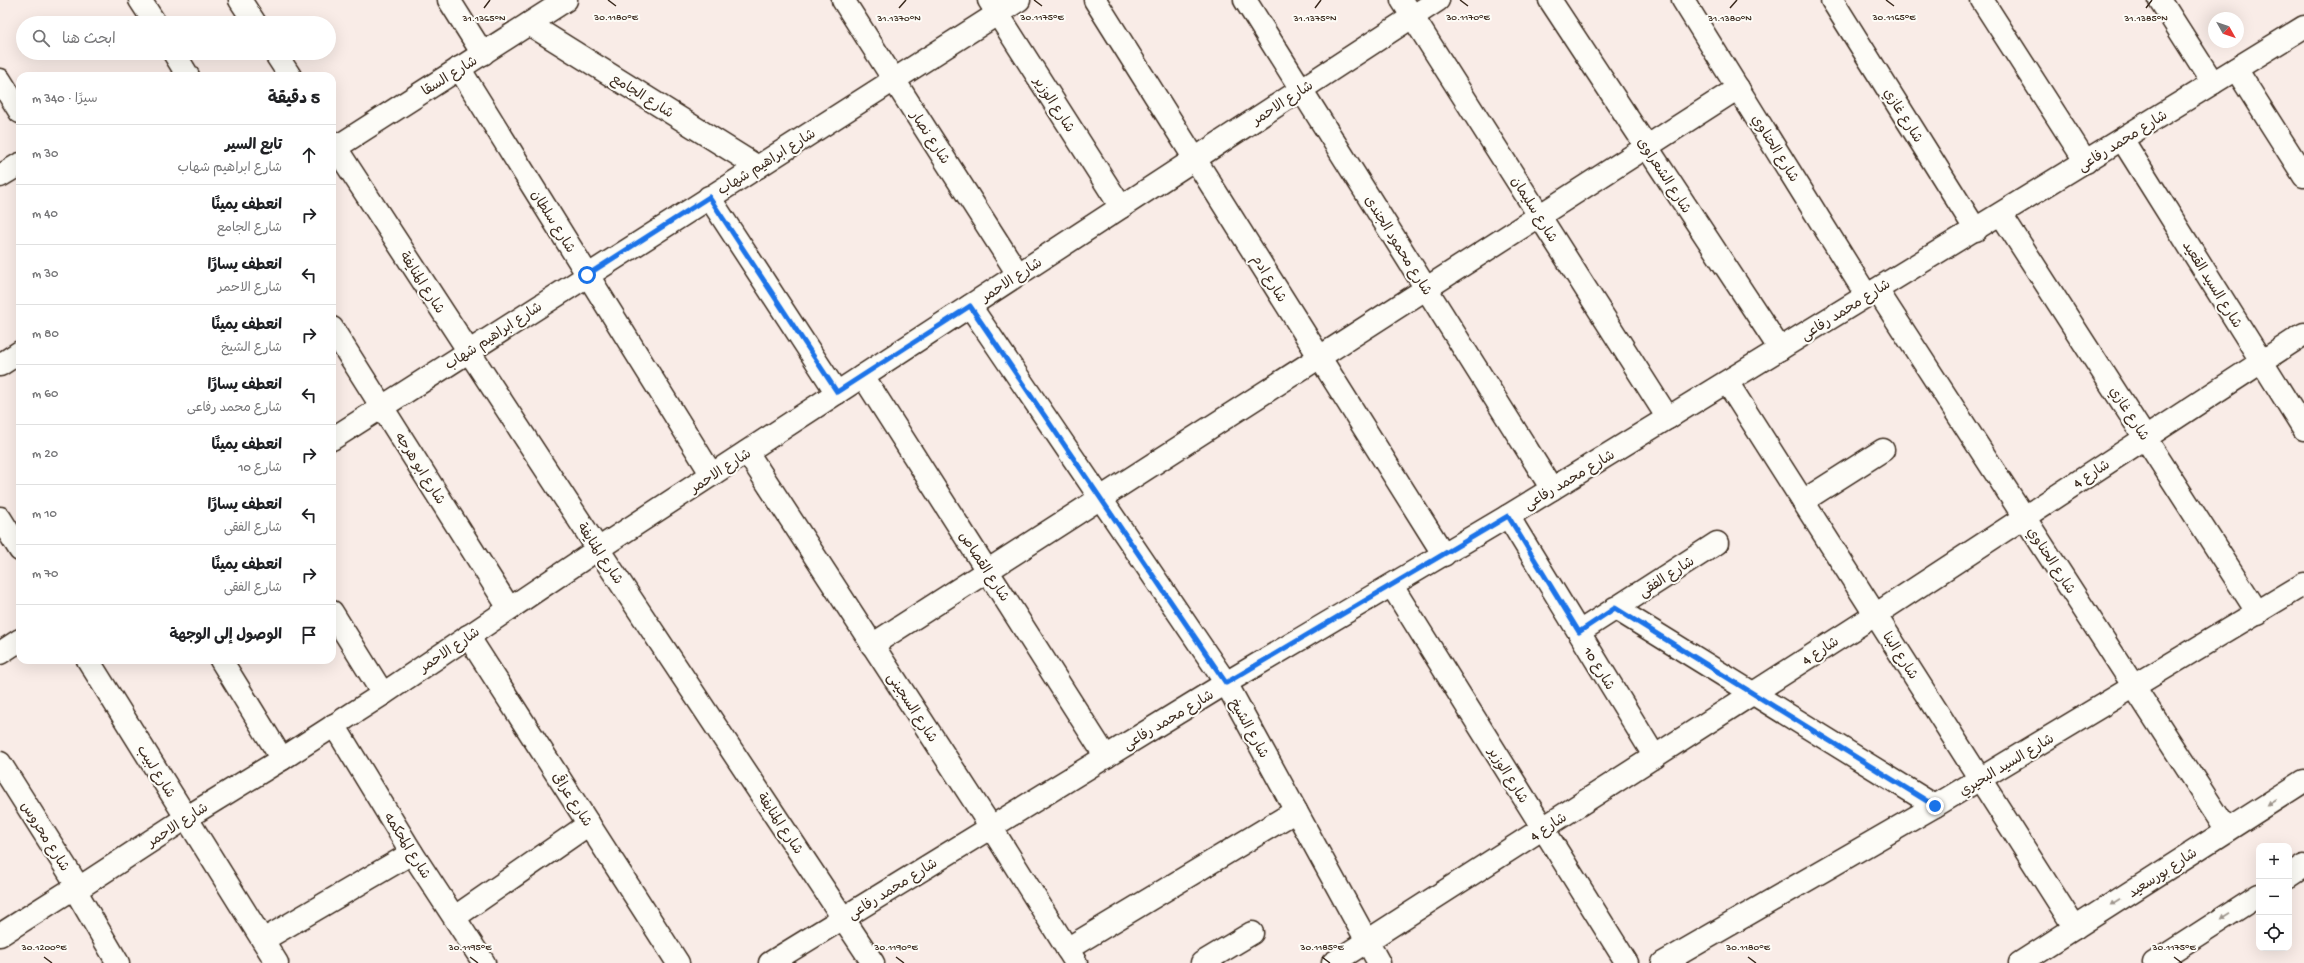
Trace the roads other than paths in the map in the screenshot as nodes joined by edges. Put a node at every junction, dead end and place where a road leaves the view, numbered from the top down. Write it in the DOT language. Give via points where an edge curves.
graph roads {
  1 [pos="140,0"];
  2 [pos="240,0"];
  3 [pos="449,0"];
  4 [pos="843,0"];
  5 [pos="1019,0"];
  6 [pos="1096,0"];
  7 [pos="1245,0"];
  8 [pos="1438,0"];
  9 [pos="1550,0"];
  10 [pos="1683,0"];
  11 [pos="1832,0"];
  12 [pos="1982,0"];
  13 [pos="2160,0"];
  14 [pos="556,3"];
  15 [pos="993,7"];
  16 [pos="1408,8"];
  17 [pos="150,16"];
  18 [pos="250,16"];
  19 [pos="529,24"];
  20 [pos="2304,27"];
  21 [pos="483,54"];
  22 [pos="178,60"];
  23 [pos="280,60"];
  24 [pos="459,68"];
  25 [pos="2236,69"];
  26 [pos="186,72"];
  27 [pos="287,72"];
  28 [pos="0,80"];
  29 [pos="894,80"];
  30 [pos="2213,83"];
  31 [pos="1738,88"];
  32 [pos="1301,89"];
  33 [pos="16,106"];
  34 [pos="2122,139"];
  35 [pos="336,144"];
  36 [pos="1647,147"];
  37 [pos="336,151"];
  38 [pos="1195,159"];
  39 [pos="2086,162"];
  40 [pos="16,166"];
  41 [pos="758,167"];
  42 [pos="0,176"];
  43 [pos="2304,176"];
  44 [pos="709,197"];
  45 [pos="1121,207"];
  46 [pos="2001,214"];
  47 [pos="1539,216"];
  48 [pos="1976,230"];
  49 [pos="1018,274"];
  50 [pos="587,275"];
  51 [pos="1426,288"];
  52 [pos="1872,293"];
  53 [pos="970,306"];
  54 [pos="336,334"];
  55 [pos="2304,334"];
  56 [pos="1780,350"];
  57 [pos="468,351"];
  58 [pos="16,355"];
  59 [pos="1320,357"];
  60 [pos="2262,362"];
  61 [pos="0,365"];
  62 [pos="863,376"];
  63 [pos="1727,382"];
  64 [pos="837,392"];
  65 [pos="382,406"];
  66 [pos="1668,418"];
  67 [pos="2304,429"];
  68 [pos="336,436"];
  69 [pos="2146,438"];
  70 [pos="1883,450"];
  71 [pos="747,452"];
  72 [pos="712,475"];
  73 [pos="1552,489"];
  74 [pos="1100,498"];
  75 [pos="1802,501"];
  76 [pos="1508,516"];
  77 [pos="2024,517"];
  78 [pos="0,518"];
  79 [pos="1717,543"];
  80 [pos="16,544"];
  81 [pos="598,550"];
  82 [pos="1444,555"];
  83 [pos="987,570"];
  84 [pos="2304,584"];
  85 [pos="1392,586"];
  86 [pos="509,608"];
  87 [pos="1615,608"];
  88 [pos="2258,613"];
  89 [pos="1875,615"];
  90 [pos="336,618"];
  91 [pos="1579,632"];
  92 [pos="468,636"];
  93 [pos="16,643"];
  94 [pos="872,644"];
  95 [pos="0,653"];
  96 [pos="90,664"];
  97 [pos="223,664"];
  98 [pos="1226,683"];
  99 [pos="2134,687"];
  100 [pos="383,694"];
  101 [pos="1753,694"];
  102 [pos="334,725"];
  103 [pos="1106,757"];
  104 [pos="1655,757"];
  105 [pos="282,759"];
  106 [pos="0,763"];
  107 [pos="1980,779"];
  108 [pos="2304,781"];
  109 [pos="1935,806"];
  110 [pos="1296,811"];
  111 [pos="186,818"];
  112 [pos="589,824"];
  113 [pos="991,827"];
  114 [pos="1543,829"];
  115 [pos="2227,830"];
  116 [pos="412,853"];
  117 [pos="2304,866"];
  118 [pos="2292,874"];
  119 [pos="76,888"];
  120 [pos="2256,897"];
  121 [pos="455,917"];
  122 [pos="844,918"];
  123 [pos="2075,928"];
  124 [pos="1252,933"];
  125 [pos="0,935"];
  126 [pos="263,940"];
  127 [pos="1368,942"];
  128 [pos="1072,956"];
  129 [pos="773,962"];
  130 [pos="118,963"];
  131 [pos="277,963"];
  132 [pos="484,963"];
  133 [pos="678,963"];
  134 [pos="873,963"];
  135 [pos="1202,963"];
  136 [pos="1333,963"];
  137 [pos="1379,963"];
  138 [pos="1627,963"];
  139 [pos="1663,963"];
  140 [pos="2020,963"];
  141 [pos="2154,963"];
  1 -- 17 [label="street"];
  2 -- 18 [label="street"];
  3 -- 21 [label="street"];
  4 -- 29 [label="street, شارع نصار"];
  5 -- 15 [label="street, شارع ابراهيم شهاب"];
  6 -- 38 [label="street, شارع ادم"];
  7 -- 32 [label="street, شارع محمود الجندى"];
  8 -- 16 [label="street, شارع الاحمر"];
  9 -- 36 [label="street, شارع الشعراوى"];
  10 -- 31 [label="street, شارع الحناوي"];
  11 -- 48 [label="street, شارع غازي"];
  12 -- 39 [label="street"];
  13 -- 30 [label="street"];
  14 -- 19 [label="street, شارع السقا"];
  15 -- 29 [label="street, شارع ابراهيم شهاب"];
  15 -- 45 [label="street, شارع الوزير"];
  16 -- 32 [label="street, شارع الاحمر"];
  16 -- 47 [label="street, شارع سليمان"];
  19 -- 21 [label="street, شارع السقا"];
  19 -- 41 [label="street, شارع الجامع"];
  20 -- 25 [label="street, شارع محمد رفاعى"];
  21 -- 24 [label="street, شارع السقا"];
  22 -- 26 [label="street"];
  23 -- 27 [label="street"];
  24 -- 35 [label="street, شارع السقا"];
  24 -- 50 [label="street, شارع سلطان"];
  25 -- 30 [label="street, شارع محمد رفاعى"];
  25 -- 43 [label="street"];
  28 -- 33 [label="street"];
  29 -- 41 [label="street, شارع ابراهيم شهاب"];
  29 -- 49 [label="street, شارع نصار"];
  30 -- 34 [label="street, شارع محمد رفاعى"];
  31 -- 36 [label="street"];
  31 -- 52 [label="street, شارع الحناوي"];
  32 -- 38 [label="street, شارع الاحمر"];
  32 -- 51 [label="street, شارع محمود الجندى"];
  34 -- 39 [label="street, شارع محمد رفاعى"];
  34 -- 60 [label="street, شارع السيد القعيد"];
  36 -- 47 [label="street"];
  36 -- 56 [label="street, شارع الشعراوى"];
  37 -- 57 [label="street, شارع المنايفة"];
  38 -- 45 [label="street, شارع الاحمر"];
  38 -- 59 [label="street, شارع ادم"];
  39 -- 46 [label="street, شارع محمد رفاعى"];
  40 -- 42 [label="street"];
  41 -- 44 [label="street, شارع ابراهيم شهاب"];
  44 -- 50 [label="street, شارع ابراهيم شهاب"];
  44 -- 64 [label="street"];
  45 -- 49 [label="street, شارع الاحمر"];
  46 -- 48 [label="street, شارع محمد رفاعى"];
  46 -- 69 [label="street, شارع غازي"];
  47 -- 51 [label="street"];
  47 -- 66 [label="street, شارع سليمان"];
  48 -- 52 [label="street, شارع محمد رفاعى"];
  49 -- 53 [label="street, شارع الاحمر"];
  50 -- 57 [label="street, شارع ابراهيم شهاب"];
  50 -- 72 [label="street, شارع سلطان"];
  51 -- 59 [label="street"];
  51 -- 73 [label="street, شارع محمود الجندى"];
  52 -- 56 [label="street, شارع محمد رفاعى"];
  52 -- 77 [label="street, شارع الحناوي"];
  53 -- 62 [label="street, شارع الاحمر"];
  53 -- 74 [label="street, شارع الشيخ"];
  54 -- 65 [label="street, شارع ابو هرجه"];
  55 -- 60 [label="street, شارع 4"];
  56 -- 63 [label="street, شارع محمد رفاعى"];
  57 -- 65 [label="street, شارع ابراهيم شهاب"];
  57 -- 81 [label="street, شارع المنايفة"];
  58 -- 61 [label="street"];
  59 -- 74 [label="street"];
  59 -- 82 [label="street, شارع ادم"];
  60 -- 67 [label="street, شارع السيد القعيد"];
  60 -- 69 [label="street, شارع 4"];
  62 -- 64 [label="street, شارع الاحمر"];
  62 -- 83 [label="street, شارع القصاص"];
  63 -- 66 [label="street, شارع محمد رفاعى"];
  63 -- 75 [label="street, شارع البنا"];
  64 -- 71 [label="street, شارع الاحمر"];
  65 -- 68 [label="street, شارع ابراهيم شهاب"];
  65 -- 86 [label="street, شارع ابو هرجه"];
  66 -- 73 [label="street, شارع محمد رفاعى"];
  69 -- 77 [label="street, شارع 4"];
  69 -- 88 [label="street, شارع غازي"];
  70 -- 75 [label="street"];
  71 -- 72 [label="street, شارع الاحمر"];
  71 -- 94 [label="street, شارع السجينى"];
  72 -- 81 [label="street, شارع الاحمر"];
  73 -- 76 [label="street, شارع محمد رفاعى"];
  74 -- 83 [label="street"];
  74 -- 98 [label="street, شارع الشيخ"];
  75 -- 89 [label="street, شارع البنا"];
  76 -- 82 [label="street, شارع محمد رفاعى"];
  76 -- 91 [label="street, شارع 10"];
  77 -- 89 [label="street, شارع 4"];
  77 -- 99 [label="street, شارع الحناوي"];
  78 -- 80 [label="street"];
  79 -- 87 [label="street, شارع الفقى"];
  81 -- 86 [label="street, شارع الاحمر"];
  81 -- 122 [label="street, شارع المنايفة"];
  82 -- 85 [label="street, شارع محمد رفاعى"];
  83 -- 94 [label="street"];
  83 -- 103 [label="street, شارع القصاص"];
  84 -- 88 [label="street, شارع السيد البحيري"];
  85 -- 98 [label="street, شارع محمد رفاعى"];
  85 -- 114 [label="street, شارع الوزير"];
  86 -- 92 [label="street, شارع الاحمر"];
  87 -- 91 [label="street, شارع الفقى"];
  87 -- 101 [label="street"];
  88 -- 99 [label="street, شارع السيد البحيري"];
  89 -- 101 [label="street, شارع 4"];
  89 -- 107 [label="street, شارع البنا"];
  90 -- 100 [label="street"];
  91 -- 104 [label="street, شارع 10"];
  92 -- 100 [label="street, شارع الاحمر"];
  92 -- 112 [label="street, شارع عراقى"];
  93 -- 95 [label="street"];
  94 -- 113 [label="street, شارع السجينى"];
  96 -- 111 [label="street, شارع لبيب"];
  97 -- 105 [label="street"];
  98 -- 103 [label="street, شارع محمد رفاعى"];
  98 -- 110 [label="street, شارع الشيخ"];
  99 -- 107 [label="street, شارع السيد البحيري"];
  99 -- 115 [label="street, شارع الحناوي"];
  100 -- 102 [label="street, شارع الاحمر"];
  101 -- 104 [label="street, شارع 4"];
  101 -- 109 [label="street"];
  102 -- 105 [label="street, شارع الاحمر"];
  102 -- 116 [label="street, شارع المحكمه"];
  103 -- 113 [label="street, شارع محمد رفاعى"];
  104 -- 114 [label="street, شارع 4"];
  105 -- 111 [label="street, شارع الاحمر"];
  106 -- 119 [label="street, شارع محروس"];
  107 -- 109 [label="street, شارع السيد البحيري"];
  107 -- 123 [label="street, شارع البنا"];
  108 -- 115 [label="street, شارع بورسعيد, one-way"];
  109 -- 139 [label="street, شارع السيد البحيري"];
  110 -- 127 [label="street, شارع الشيخ"];
  110 -- 128 [label="street"];
  111 -- 119 [label="street, شارع الاحمر"];
  111 -- 126 [label="street, شارع لبيب"];
  112 -- 121 [label="street"];
  112 -- 133 [label="street, شارع عراقى"];
  113 -- 122 [label="street, شارع محمد رفاعى"];
  113 -- 128 [label="street, شارع السجينى"];
  114 -- 127 [label="street, شارع 4"];
  114 -- 138 [label="street, شارع الوزير"];
  115 -- 123 [label="street, شارع بورسعيد, one-way"];
  116 -- 121 [label="street, شارع المحكمه"];
  116 -- 126 [label="street"];
  117 -- 118 [label="street"];
  119 -- 125 [label="street, شارع الاحمر"];
  119 -- 130 [label="street, شارع محروس"];
  120 -- 141 [label="street, one-way"];
  121 -- 132 [label="street, شارع المحكمه"];
  122 -- 129 [label="street, شارع محمد رفاعى"];
  122 -- 134 [label="street, شارع المنايفة"];
  123 -- 140 [label="street, شارع بورسعيد"];
  124 -- 135 [label="street"];
  126 -- 131 [label="street, شارع لبيب"];
  127 -- 136 [label="street, شارع 4"];
  127 -- 137 [label="street, شارع الشيخ"];
}
